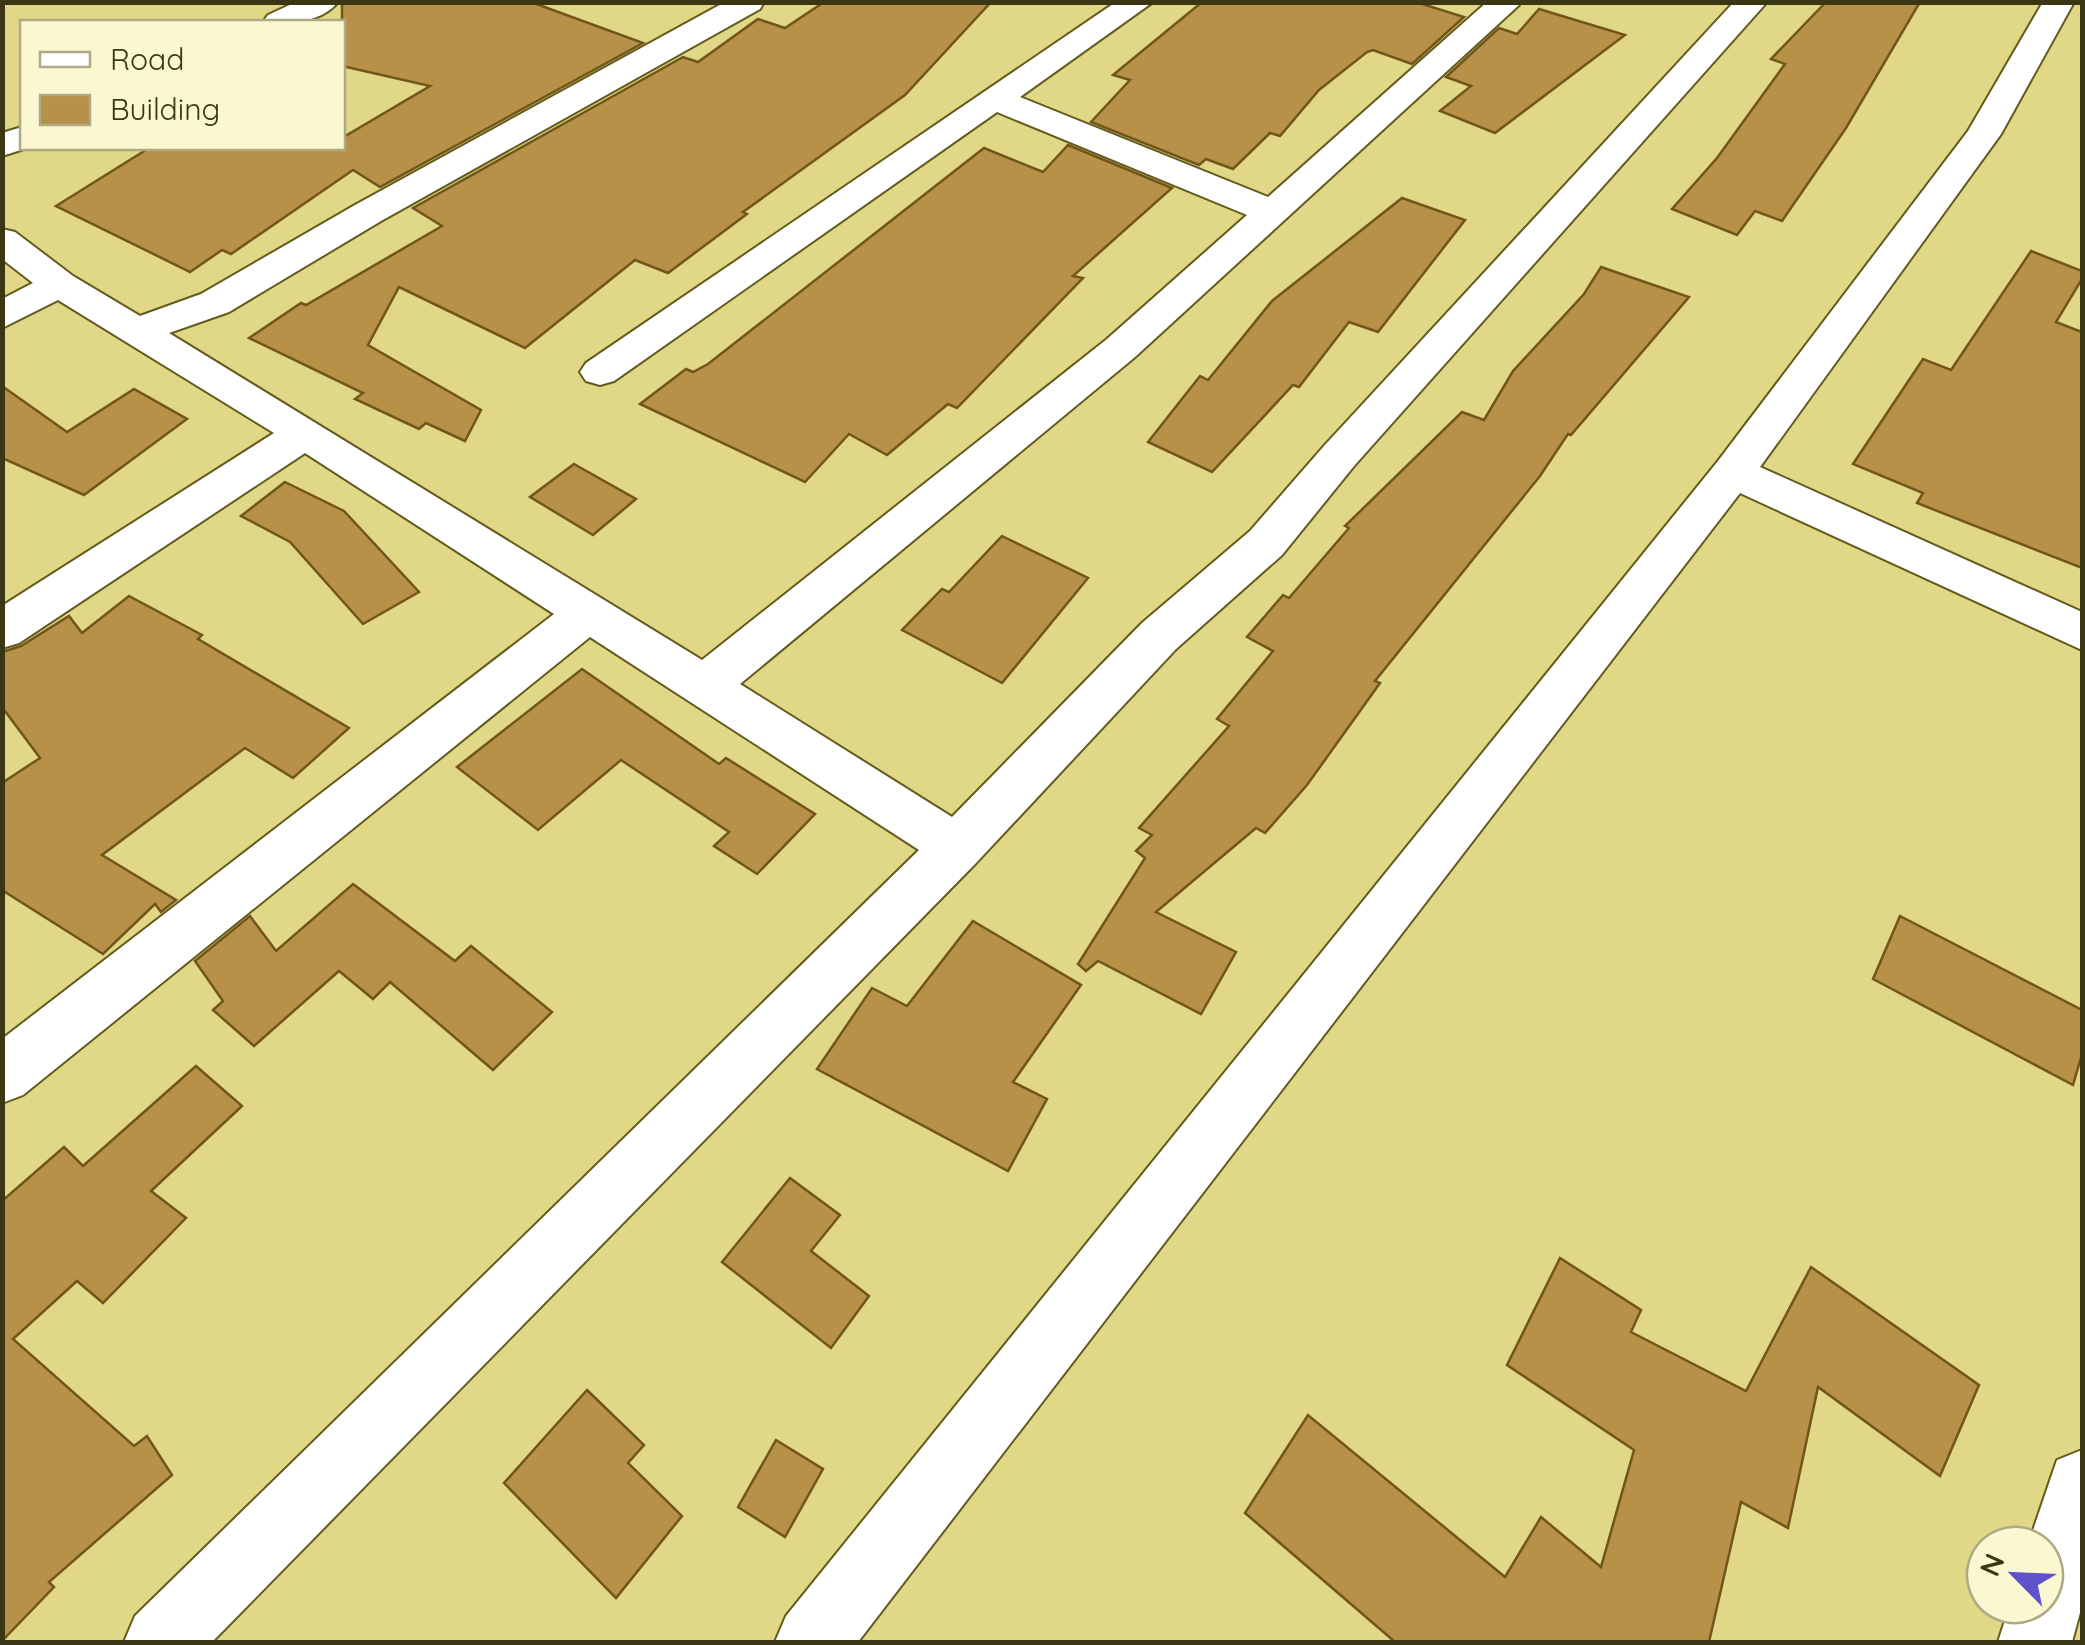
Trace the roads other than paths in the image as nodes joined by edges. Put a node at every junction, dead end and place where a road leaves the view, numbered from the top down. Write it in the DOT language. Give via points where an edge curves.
graph roads {
  1 [pos="324,2"];
  2 [pos="749,2"];
  3 [pos="1138,2"];
  4 [pos="1752,2"];
  5 [pos="2059,2"];
  6 [pos="1503,5"];
  7 [pos="284,20"];
  8 [pos="996,98"];
  9 [pos="1273,212"];
  10 [pos="2,240"];
  11 [pos="60,284"];
  12 [pos="2,316"];
  13 [pos="138,330"];
  14 [pos="600,372"];
  15 [pos="306,433"];
  16 [pos="1733,472"];
  17 [pos="588,613"];
  18 [pos="2,630"];
  19 [pos="2082,632"];
  20 [pos="706,684"];
  21 [pos="958,848"];
  22 [pos="2,1076"];
  23 [pos="2082,1484"];
  24 [pos="161,1642"];
  25 [pos="812,1642"];
  26 [pos="2035,1642"];
  1 -- 7 [label="street"];
  2 -- 13 [label="street" via="215,303"];
  3 -- 8 [label="street"];
  4 -- 21 [label="street" via="1266,544 1160,636"];
  5 -- 16 [label="street" via="1984,134"];
  6 -- 9 [label="street"];
  8 -- 9 [label="street"];
  8 -- 14 [label="street"];
  9 -- 20 [label="street" via="1122,348"];
  10 -- 11 [label="street"];
  11 -- 12 [label="street"];
  11 -- 13 [label="street"];
  13 -- 15 [label="street"];
  15 -- 17 [label="street"];
  15 -- 18 [label="street"];
  16 -- 19 [label="street"];
  16 -- 25 [label="street"];
  17 -- 20 [label="street"];
  17 -- 22 [label="street"];
  20 -- 21 [label="street"];
  21 -- 24 [label="street"];
  23 -- 26 [label="street"];
}
